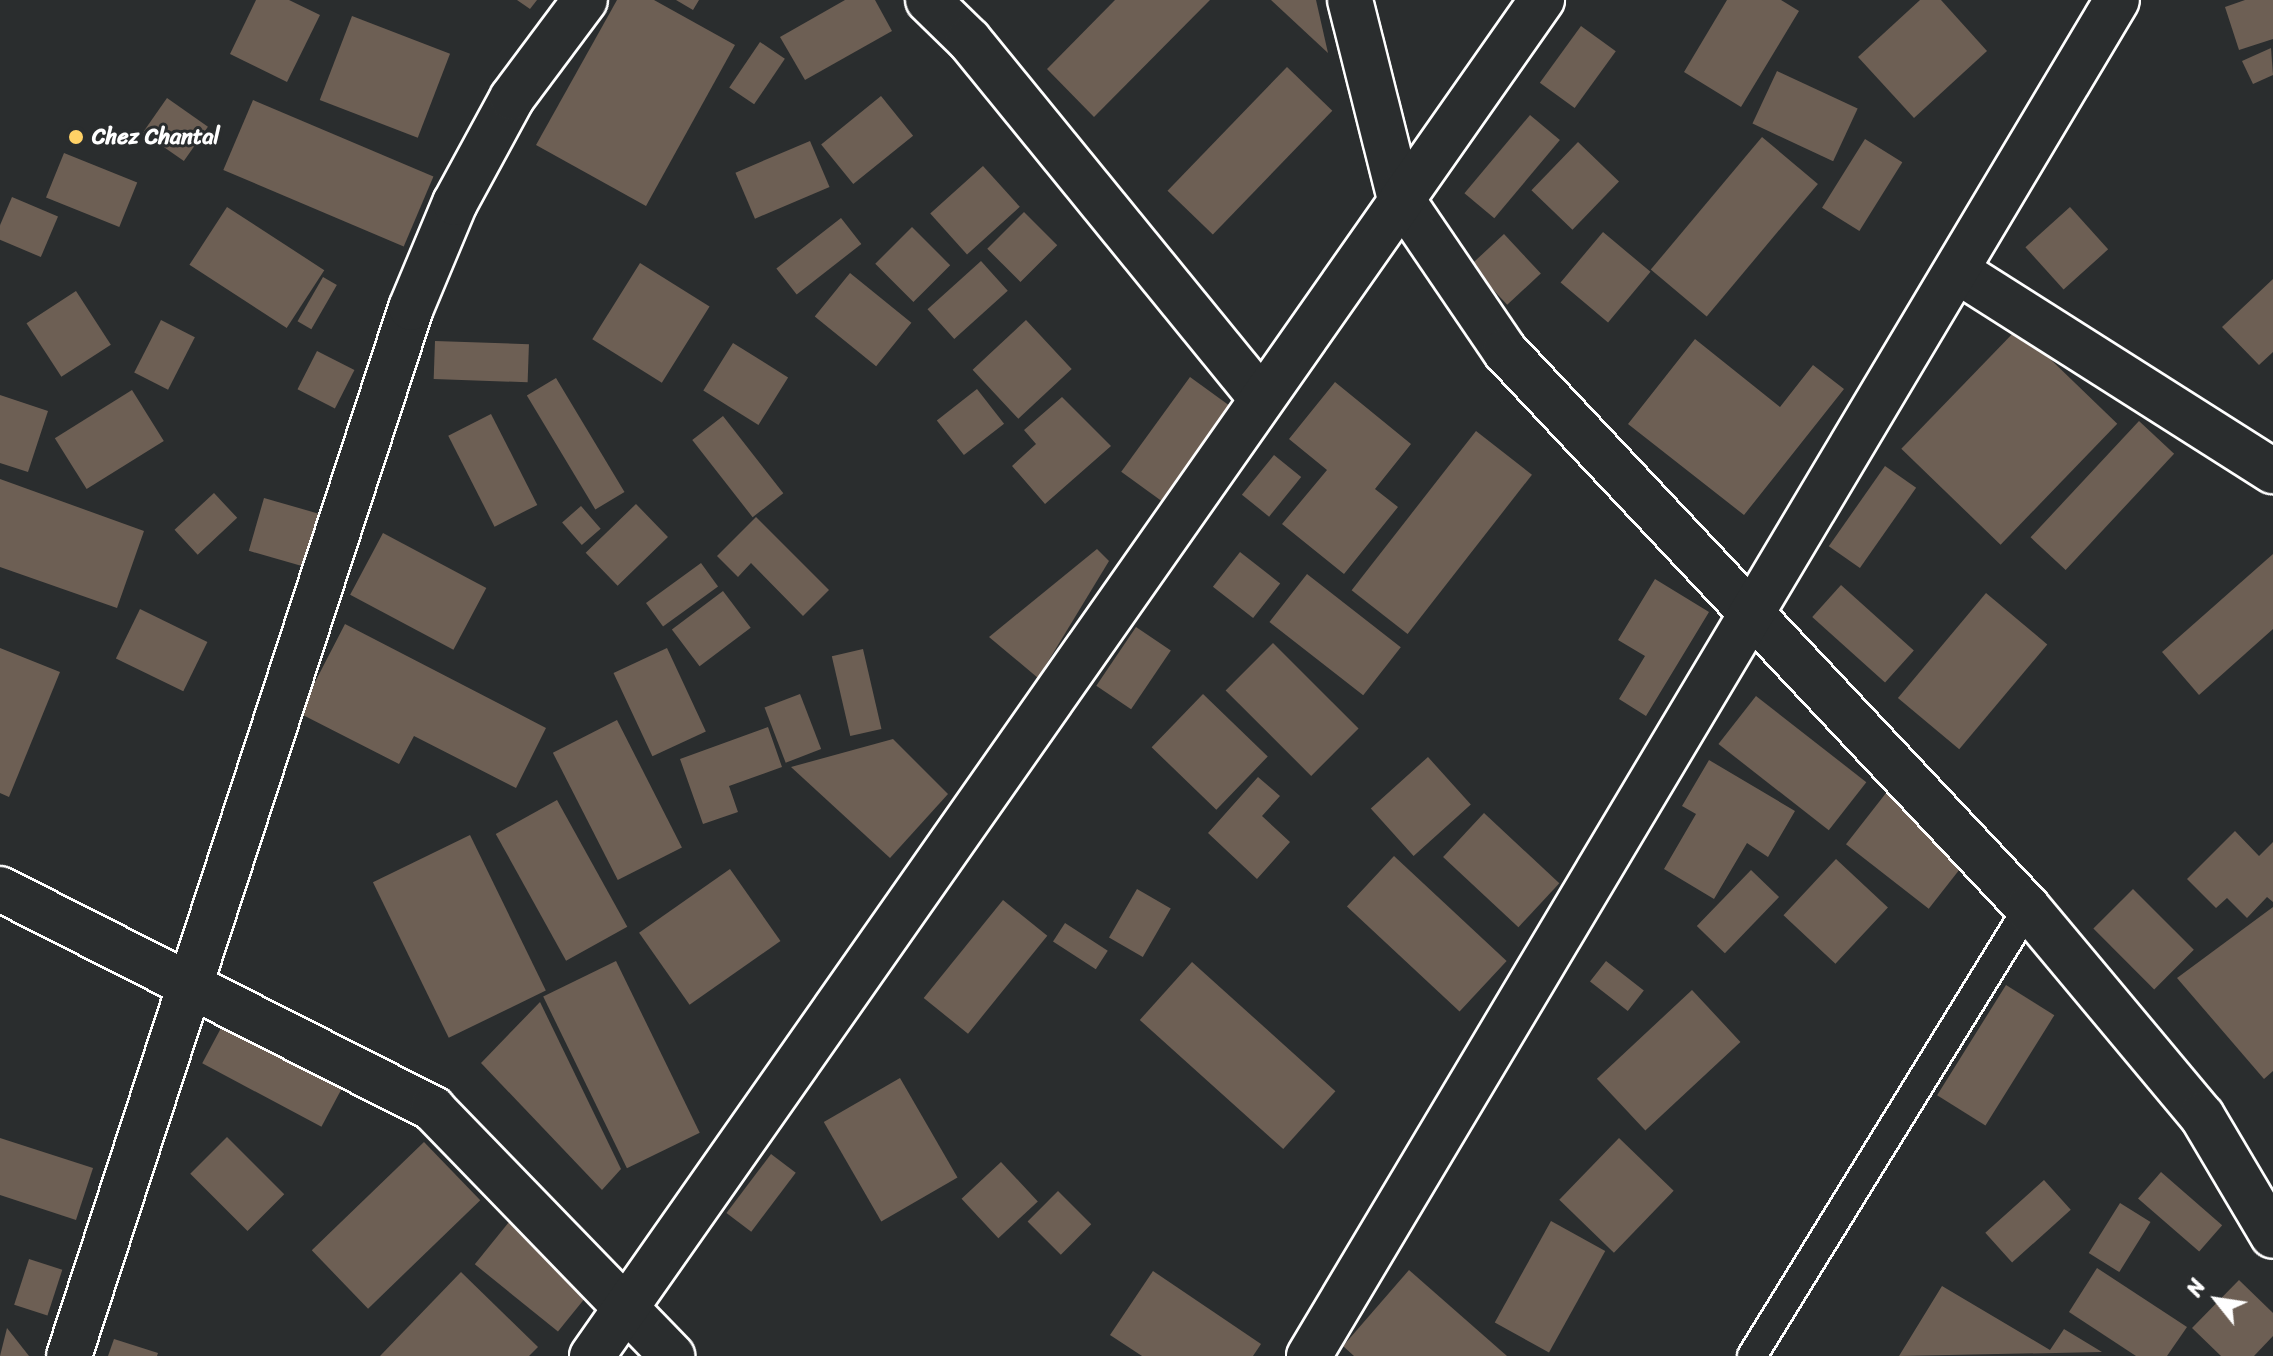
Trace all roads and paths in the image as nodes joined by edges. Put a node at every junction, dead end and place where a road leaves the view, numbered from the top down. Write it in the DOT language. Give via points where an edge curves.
graph roads {
  1 [pos="585,0"];
  2 [pos="928,0"];
  3 [pos="1350,0"];
  4 [pos="1542,0"];
  5 [pos="2117,0"];
  6 [pos="1399,195"];
  7 [pos="1959,272"];
  8 [pos="1259,395"];
  9 [pos="2273,471"];
  10 [pos="1750,612"];
  11 [pos="0,889"];
  12 [pos="2028,908"];
  13 [pos="190,987"];
  14 [pos="2273,1236"];
  15 [pos="626,1309"];
  16 [pos="69,1356"];
  17 [pos="592,1356"];
  18 [pos="672,1356"];
  19 [pos="1309,1356"];
  20 [pos="1752,1356"];
  1 -- 13 [label="street" via="512,98 455,203 411,308"];
  2 -- 8 [label="street" via="969,40"];
  3 -- 6 [label="street"];
  4 -- 6 [label="street"];
  5 -- 7 [label="street"];
  6 -- 8 [label="street"];
  6 -- 10 [label="street" via="1505,351"];
  7 -- 9 [label="street"];
  7 -- 10 [label="street"];
  8 -- 15 [label="street"];
  10 -- 12 [label="street"];
  10 -- 19 [label="street"];
  11 -- 13 [label="street"];
  12 -- 14 [label="street" via="2202,1116"];
  12 -- 20 [label="lane"];
  13 -- 15 [label="street" via="433,1109"];
  13 -- 16 [label="street"];
  15 -- 17 [label="street"];
  15 -- 18 [label="street"];
}
